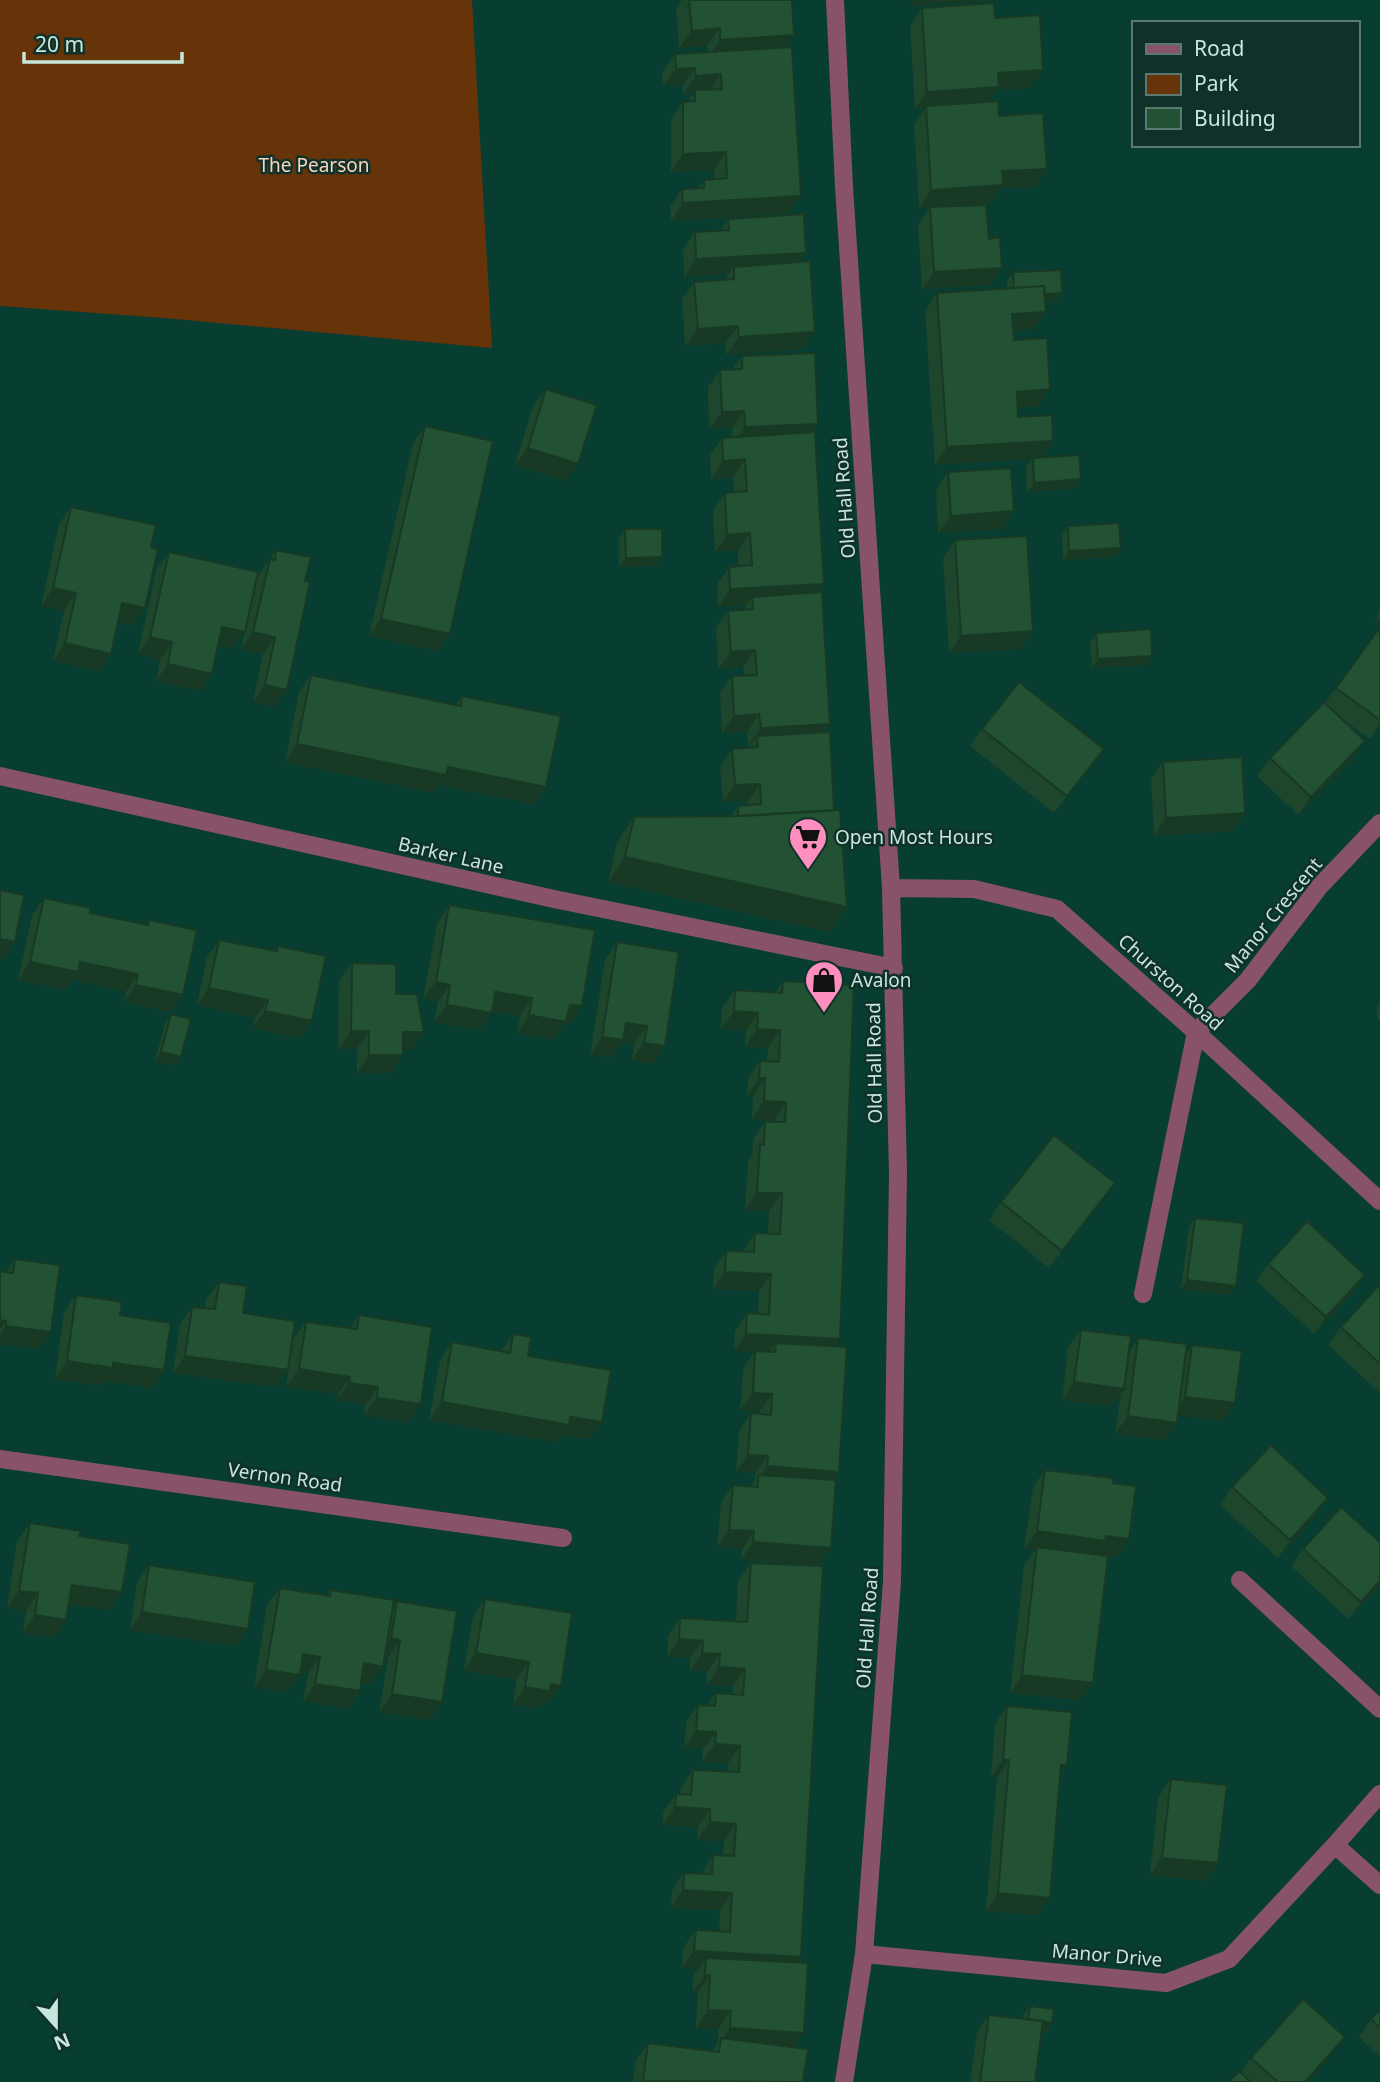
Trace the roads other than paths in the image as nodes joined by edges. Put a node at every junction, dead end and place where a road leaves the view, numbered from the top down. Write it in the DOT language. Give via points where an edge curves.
graph roads {
  1 [pos="835,0"];
  2 [pos="0,776"];
  3 [pos="1380,823"];
  4 [pos="891,887"];
  5 [pos="894,968"];
  6 [pos="1196,1032"];
  7 [pos="1380,1201"];
  8 [pos="1143,1294"];
  9 [pos="0,1459"];
  10 [pos="563,1538"];
  11 [pos="1240,1580"];
  12 [pos="1380,1709"];
  13 [pos="1380,1794"];
  14 [pos="1335,1845"];
  15 [pos="1380,1885"];
  16 [pos="864,1954"];
  17 [pos="844,2082"];
  1 -- 4 [label="street, Old Hall Road"];
  2 -- 5 [label="street, Barker Lane" via="554,899"];
  3 -- 6 [label="street, Manor Crescent" via="1320,887 1248,980"];
  4 -- 5 [label="street, Old Hall Road"];
  4 -- 6 [label="street, Churston Road" via="974,889 1057,909"];
  5 -- 16 [label="street, Old Hall Road" via="898,1173 892,1582"];
  6 -- 7 [label="street, Churston Road"];
  6 -- 8 [label="street"];
  9 -- 10 [label="street, Vernon Road"];
  11 -- 12 [label="street"];
  13 -- 14 [label="street, Manor Drive"];
  14 -- 15 [label="street"];
  14 -- 16 [label="street, Manor Drive" via="1229,1959 1166,1983"];
  16 -- 17 [label="street, Old Hall Road"];
}
